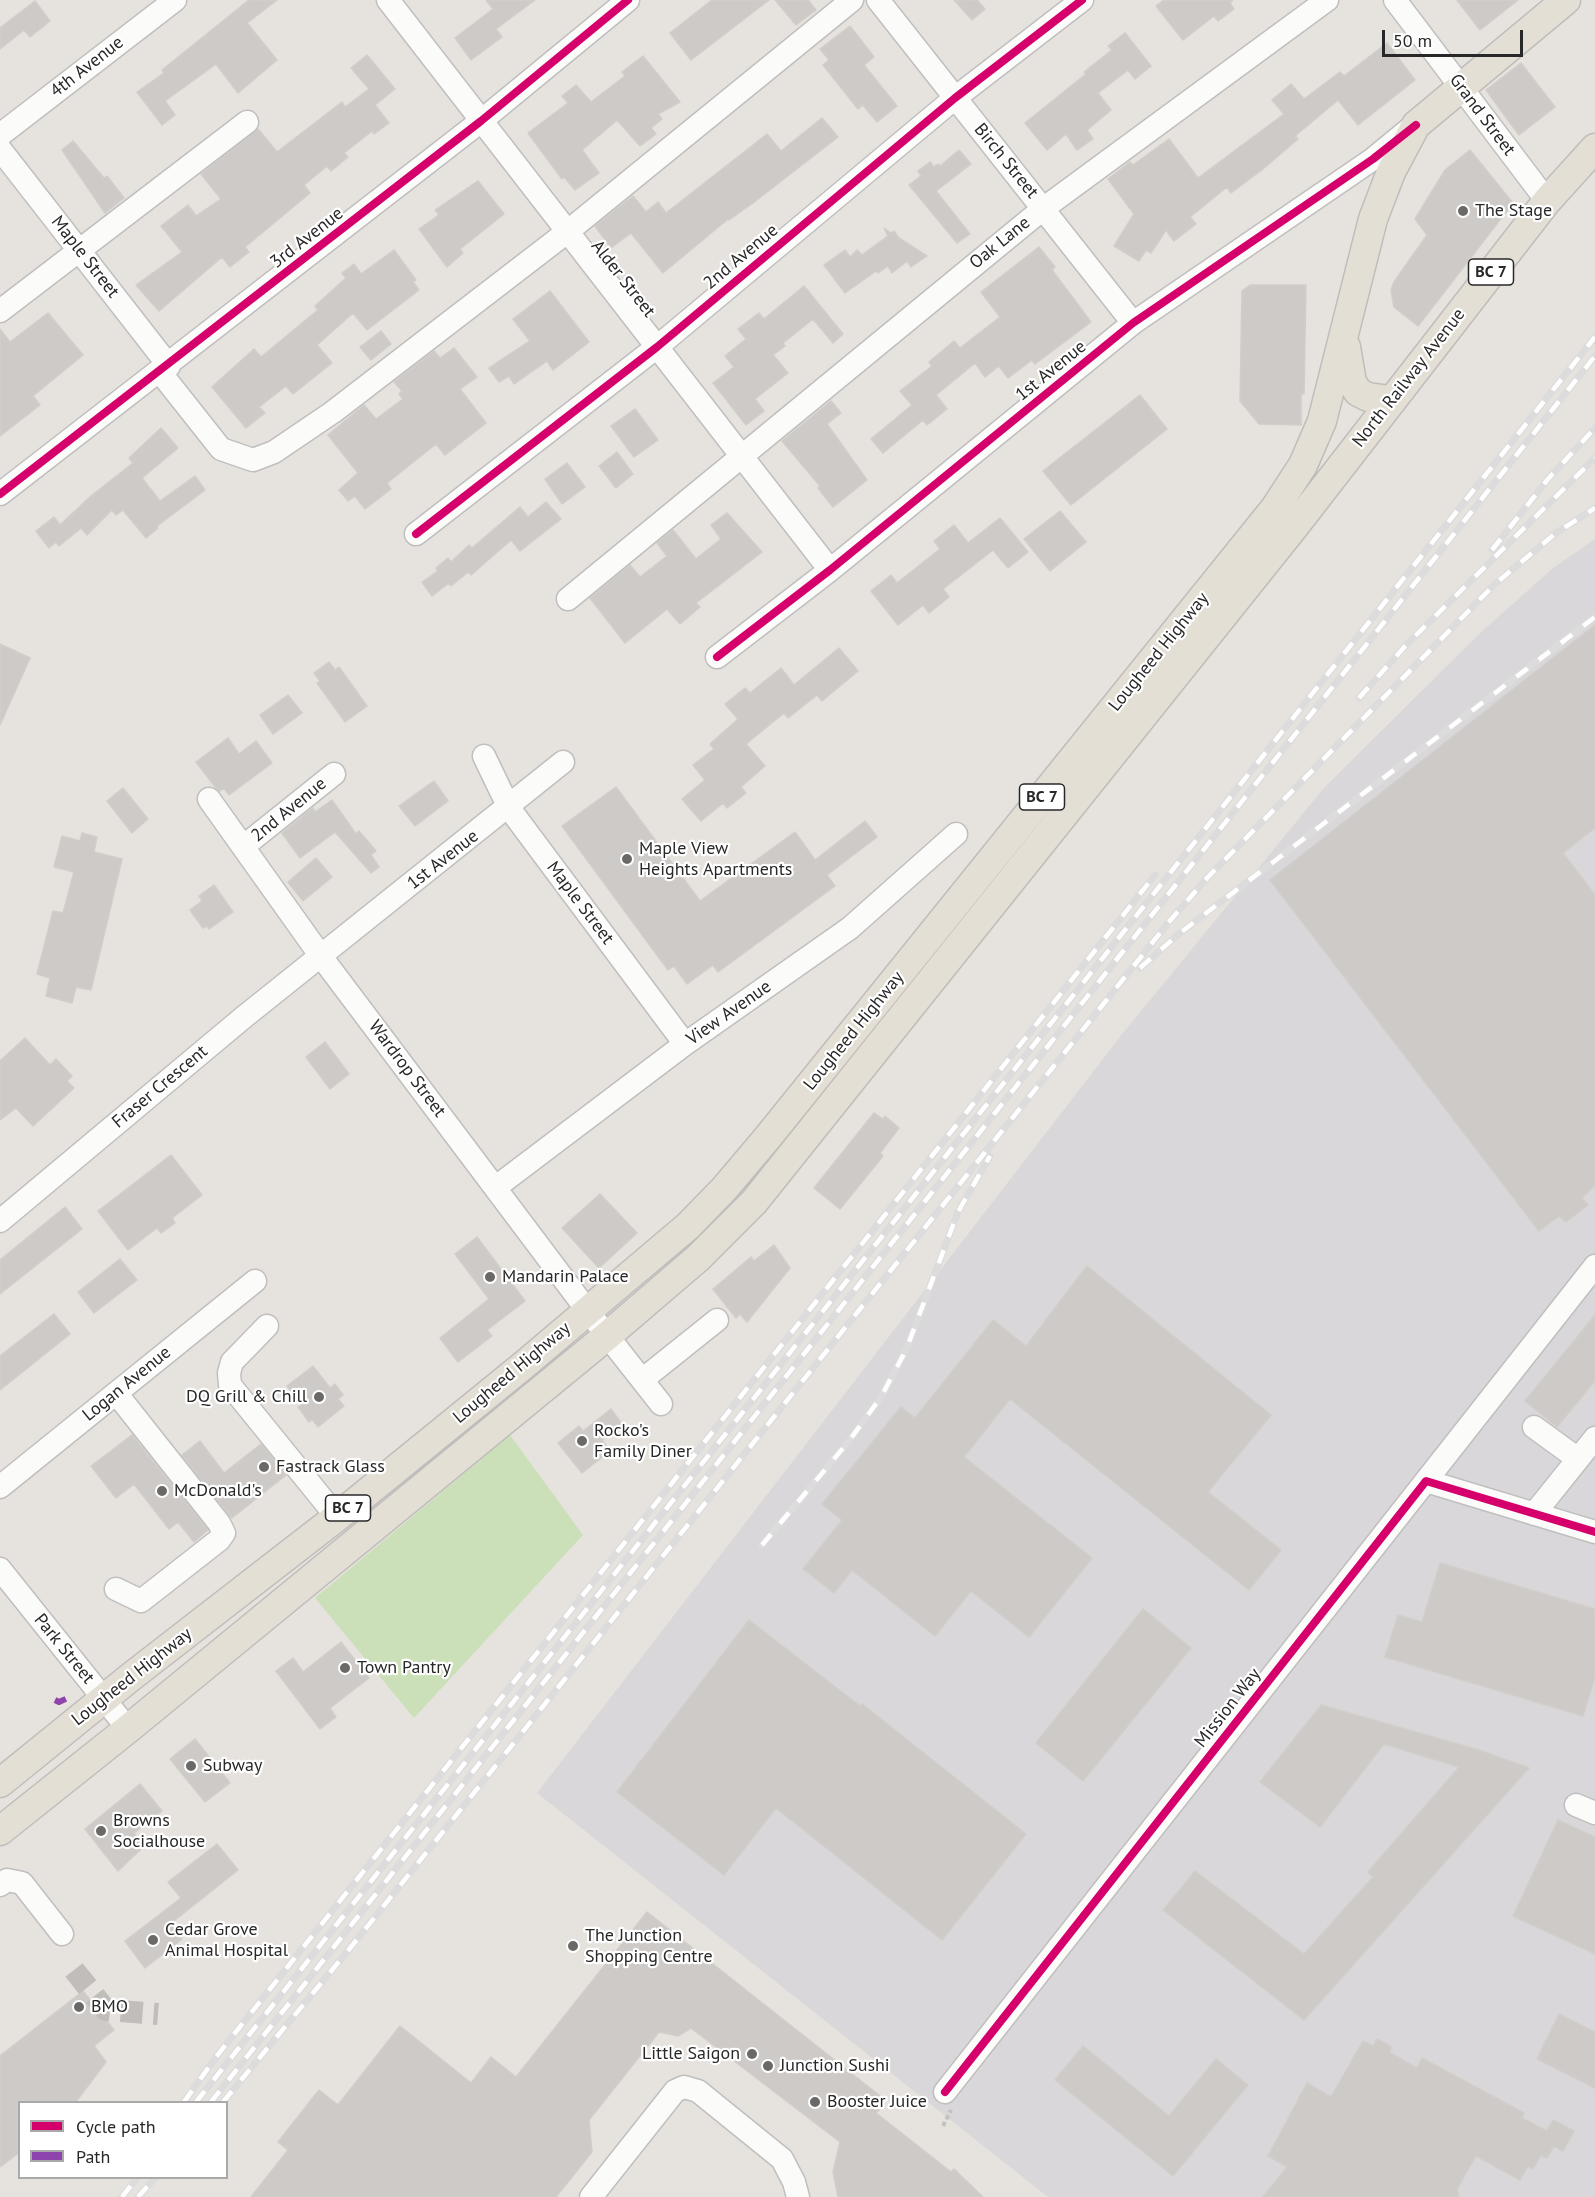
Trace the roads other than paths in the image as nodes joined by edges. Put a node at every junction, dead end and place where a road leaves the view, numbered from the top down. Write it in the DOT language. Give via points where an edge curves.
graph roads {
  1 [pos="175,0"];
  2 [pos="388,0"];
  3 [pos="628,0"];
  4 [pos="852,0"];
  5 [pos="878,0"];
  6 [pos="1082,0"];
  7 [pos="1327,0"];
  8 [pos="1395,0"];
  9 [pos="1566,0"];
  10 [pos="1461,87"];
  11 [pos="955,98"];
  12 [pos="482,121"];
  13 [pos="247,122"];
  14 [pos="1416,124"];
  15 [pos="0,135"];
  16 [pos="1595,148"];
  17 [pos="0,149"];
  18 [pos="1547,201"];
  19 [pos="1044,208"];
  20 [pos="567,232"];
  21 [pos="79,250"];
  22 [pos="0,311"];
  23 [pos="1133,323"];
  24 [pos="1344,339"];
  25 [pos="657,347"];
  26 [pos="164,369"];
  27 [pos="1390,400"];
  28 [pos="741,456"];
  29 [pos="0,494"];
  30 [pos="1294,527"];
  31 [pos="416,534"];
  32 [pos="830,570"];
  33 [pos="568,599"];
  34 [pos="717,657"];
  35 [pos="484,756"];
  36 [pos="563,762"];
  37 [pos="334,774"];
  38 [pos="209,799"];
  39 [pos="509,808"];
  40 [pos="956,834"];
  41 [pos="244,846"];
  42 [pos="320,955"];
  43 [pos="685,1044"];
  44 [pos="496,1187"];
  45 [pos="0,1221"];
  46 [pos="1595,1266"];
  47 [pos="255,1281"];
  48 [pos="587,1310"];
  49 [pos="717,1320"];
  50 [pos="267,1326"];
  51 [pos="608,1336"];
  52 [pos="642,1380"];
  53 [pos="116,1393"];
  54 [pos="661,1404"];
  55 [pos="1534,1427"];
  56 [pos="1589,1449"];
  57 [pos="1426,1481"];
  58 [pos="0,1487"];
  59 [pos="1534,1514"];
  60 [pos="337,1517"];
  61 [pos="1595,1532"];
  62 [pos="0,1569"];
  63 [pos="122,1592"];
  64 [pos="103,1699"];
  65 [pos="128,1730"];
  66 [pos="0,1782"];
  67 [pos="0,1831"];
  68 [pos="0,1885"];
  69 [pos="62,1934"];
  70 [pos="945,2092"];
  71 [pos="591,2197"];
  72 [pos="798,2197"];
  1 -- 15 [label="street, 4th Avenue"];
  2 -- 12 [label="street, Alder Street"];
  3 -- 12 [label="street, 3rd Avenue"];
  4 -- 20 [label="street, Maple Street"];
  5 -- 11 [label="street, Birch Street"];
  6 -- 11 [label="street, 2nd Avenue"];
  7 -- 19 [label="street, Oak Lane"];
  8 -- 10 [label="street, Grand Street"];
  9 -- 10 [label="main road, BC 7"];
  10 -- 14 [label="main road, Lougheed Highway / BC 7"];
  10 -- 18 [label="street, Grand Street"];
  11 -- 19 [label="street, Birch Street"];
  11 -- 25 [label="street, 2nd Avenue"];
  12 -- 20 [label="street, Alder Street"];
  12 -- 26 [label="street, 3rd Avenue"];
  13 -- 21 [label="street"];
  14 -- 23 [label="street, 1st Avenue" via="1373,159"];
  14 -- 24 [label="main road, Lougheed Highway / BC 7" via="1373,219"];
  16 -- 18 [label="main road, North Railway Avenue / BC 7"];
  17 -- 21 [label="street, Maple Street"];
  18 -- 27 [label="main road, North Railway Avenue / BC 7"];
  19 -- 23 [label="street, Birch Street"];
  19 -- 28 [label="street, Oak Lane"];
  20 -- 25 [label="street, Alder Street"];
  20 -- 26 [label="street, Maple Street" via="333,412 274,452 253,460 221,449"];
  21 -- 22 [label="street"];
  21 -- 26 [label="street, Maple Street"];
  23 -- 32 [label="street, 1st Avenue"];
  24 -- 27 [label="main road" via="1358,392"];
  24 -- 48 [label="main road, Lougheed Highway / BC 7" via="1322,421 1303,465 1275,508 754,1154 688,1226"];
  25 -- 28 [label="street, Alder Street"];
  25 -- 31 [label="street, 2nd Avenue"];
  26 -- 29 [label="street, 3rd Avenue"];
  27 -- 30 [label="main road, North Railway Avenue / BC 7"];
  28 -- 32 [label="street, Alder Street"];
  28 -- 33 [label="street, Oak Lane"];
  30 -- 51 [label="main road, Lougheed Highway / BC 7" via="754,1202 698,1258"];
  32 -- 34 [label="street, 1st Avenue"];
  35 -- 39 [label="street, Maple Street"];
  36 -- 39 [label="street, 1st Avenue"];
  37 -- 41 [label="street, 2nd Avenue"];
  38 -- 41 [label="street, Wardrop Street"];
  39 -- 42 [label="street, 1st Avenue"];
  39 -- 43 [label="street, Maple Street"];
  40 -- 43 [label="street, View Avenue" via="850,928"];
  41 -- 42 [label="street, Wardrop Street"];
  42 -- 44 [label="street, Wardrop Street"];
  42 -- 45 [label="street, Fraser Crescent"];
  43 -- 44 [label="street, View Avenue"];
  44 -- 48 [label="street, Wardrop Street"];
  46 -- 57 [label="street, Mission Way"];
  47 -- 53 [label="street, Logan Avenue"];
  48 -- 51 [label="street, Wardrop Street"];
  48 -- 60 [label="main road, Lougheed Highway / BC 7"];
  49 -- 52 [label="street"];
  50 -- 60 [label="street" via="232,1362 230,1385"];
  51 -- 52 [label="street, Wardrop Street"];
  51 -- 65 [label="main road, Lougheed Highway / BC 7"];
  52 -- 54 [label="street, Wardrop Street"];
  53 -- 58 [label="street, Logan Avenue"];
  53 -- 63 [label="street" via="224,1533 141,1601"];
  55 -- 56 [label="street"];
  56 -- 59 [label="street"];
  57 -- 59 [label="street"];
  57 -- 70 [label="street, Mission Way"];
  59 -- 61 [label="street"];
  60 -- 64 [label="main road, Lougheed Highway / BC 7"];
  62 -- 64 [label="street, Park Street"];
  64 -- 65 [label="street, Park Street"];
  64 -- 66 [label="main road, Lougheed Highway / BC 7"];
  65 -- 67 [label="main road, Lougheed Highway / BC 7"];
  68 -- 69 [label="street" via="7,1880 22,1883"];
  71 -- 72 [label="street" via="675,2091 684,2087 698,2091 782,2159"];
}
